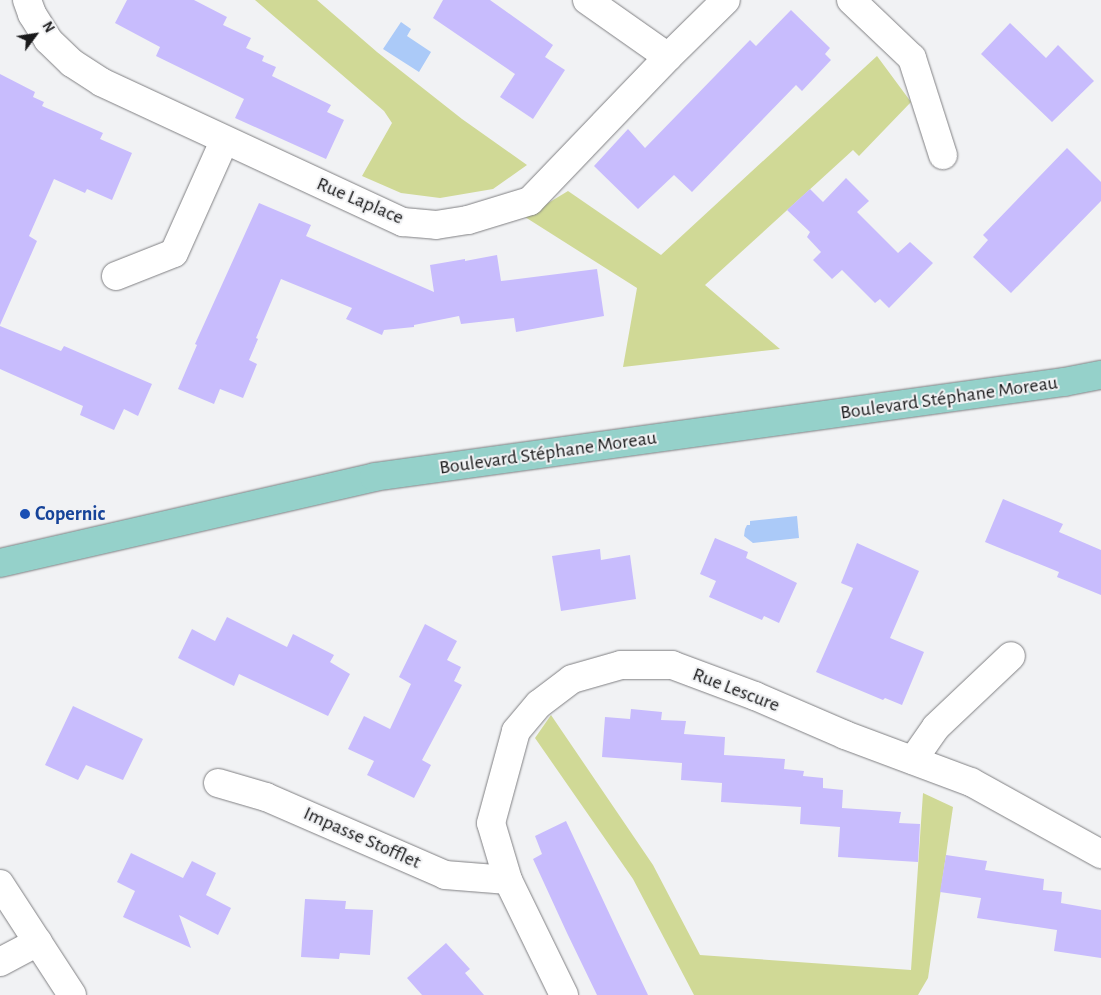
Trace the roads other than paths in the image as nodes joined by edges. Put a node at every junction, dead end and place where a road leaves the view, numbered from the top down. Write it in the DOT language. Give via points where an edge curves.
graph roads {
  1 [pos="27,0"];
  2 [pos="587,0"];
  3 [pos="726,0"];
  4 [pos="851,0"];
  5 [pos="668,56"];
  6 [pos="224,140"];
  7 [pos="943,156"];
  8 [pos="116,276"];
  9 [pos="1101,375"];
  10 [pos="0,562"];
  11 [pos="1011,656"];
  12 [pos="913,760"];
  13 [pos="218,784"];
  14 [pos="1101,854"];
  15 [pos="508,880"];
  16 [pos="0,884"];
  17 [pos="38,942"];
  18 [pos="0,962"];
  19 [pos="72,995"];
  20 [pos="564,995"];
  1 -- 6 [label="street, Rue Laplace" via="48,40 72,63 101,82"];
  2 -- 5 [label="street"];
  3 -- 5 [label="street, Rue Laplace"];
  4 -- 7 [label="street" via="912,58"];
  5 -- 6 [label="street, Rue Laplace" via="530,200 468,220 436,225 403,222"];
  6 -- 8 [label="street" via="174,253"];
  9 -- 10 [label="main road, Boulevard Stéphane Moreau" via="374,476"];
  11 -- 12 [label="street" via="936,727"];
  12 -- 14 [label="street, Rue Lescure" via="970,782"];
  12 -- 15 [label="street, Rue Lescure" via="672,665 621,664 572,679 539,704 516,731 491,823"];
  13 -- 15 [label="street, Impasse Stofflet" via="266,797 445,875"];
  15 -- 20 [label="street, Rue Lescure"];
  16 -- 17 [label="street"];
  17 -- 18 [label="street"];
  17 -- 19 [label="street"];
}
